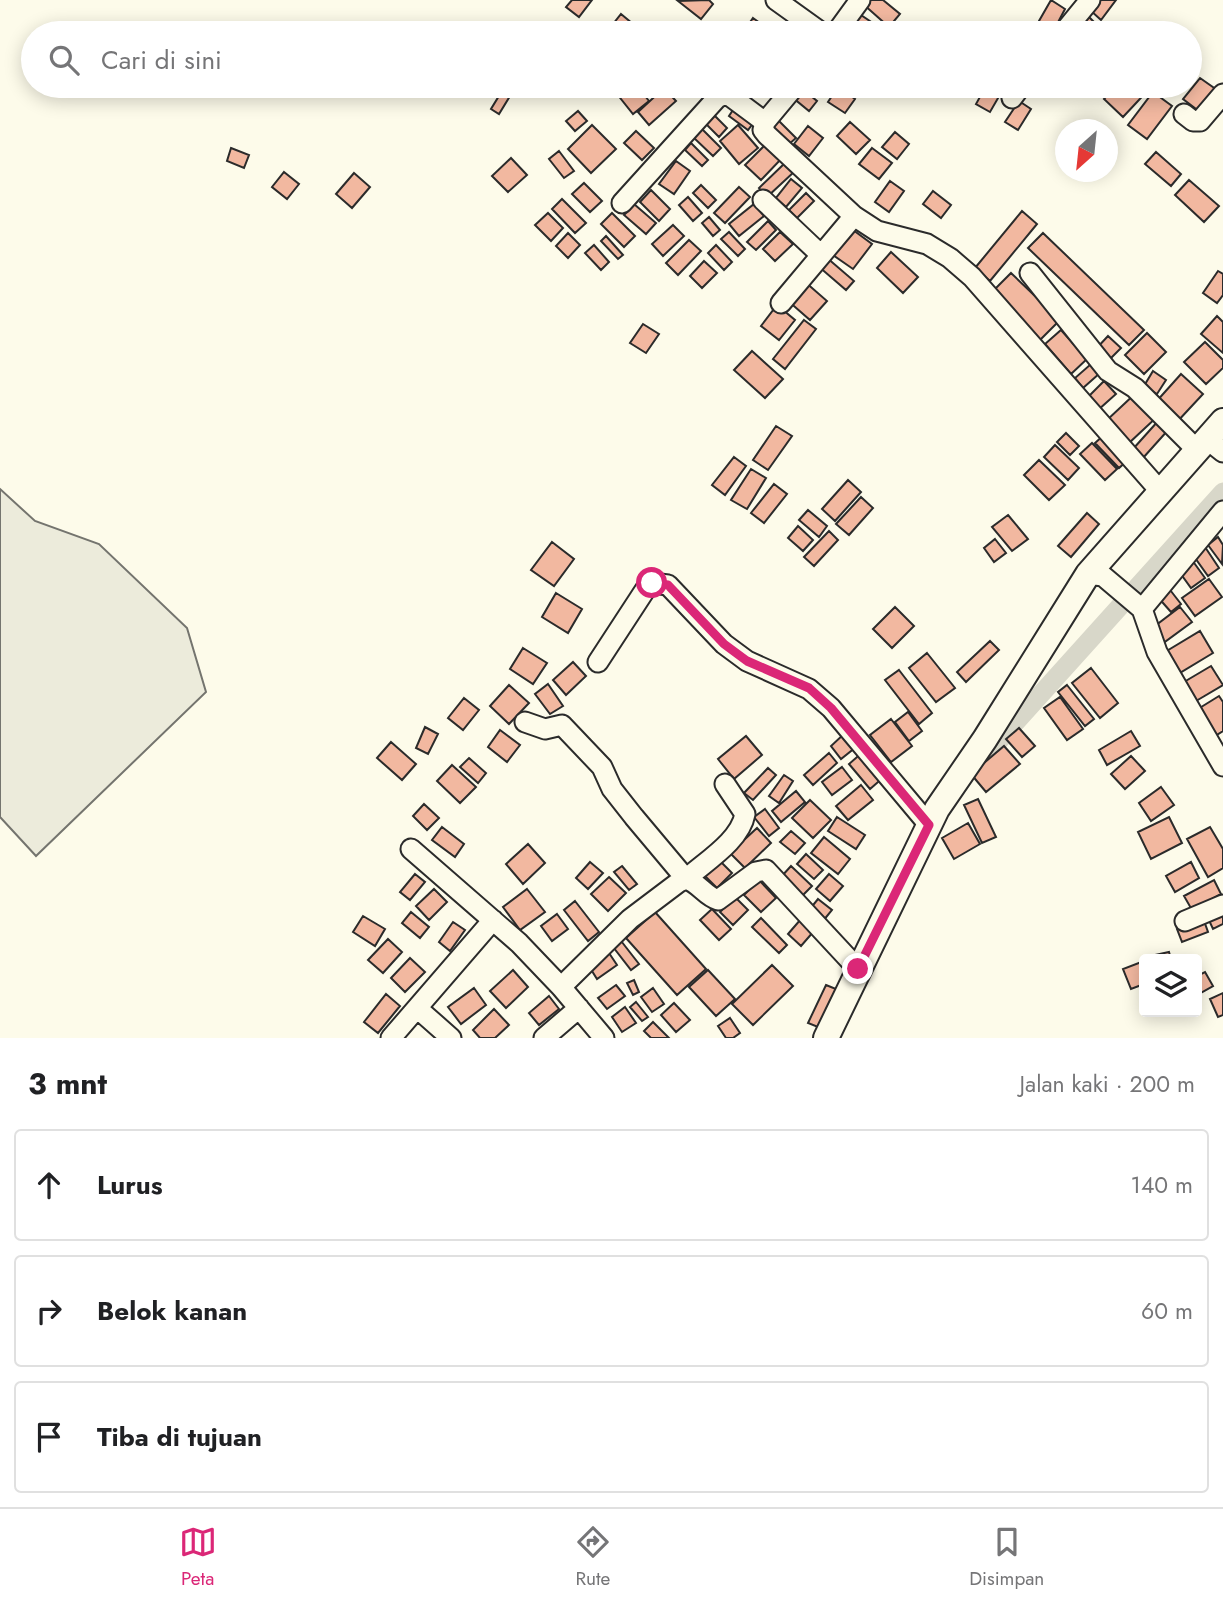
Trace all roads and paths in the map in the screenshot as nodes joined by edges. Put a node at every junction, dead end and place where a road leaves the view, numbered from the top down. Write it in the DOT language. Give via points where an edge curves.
graph roads {
  1 [pos="776,0"];
  2 [pos="860,0"];
  3 [pos="1090,0"];
  4 [pos="805,21"];
  5 [pos="845,21"];
  6 [pos="1073,21"];
  7 [pos="1223,94"];
  8 [pos="718,98"];
  9 [pos="733,98"];
  10 [pos="785,98"];
  11 [pos="1184,114"];
  12 [pos="765,122"];
  13 [pos="763,200"];
  14 [pos="622,203"];
  15 [pos="854,216"];
  16 [pos="821,255"];
  17 [pos="1030,273"];
  18 [pos="781,303"];
  19 [pos="1213,441"];
  20 [pos="1161,492"];
  21 [pos="1223,511"];
  22 [pos="1102,578"];
  23 [pos="1142,609"];
  24 [pos="598,662"];
  25 [pos="525,722"];
  26 [pos="1223,766"];
  27 [pos="724,784"];
  28 [pos="929,825"];
  29 [pos="411,849"];
  30 [pos="687,879"];
  31 [pos="1223,905"];
  32 [pos="493,920"];
  33 [pos="1185,921"];
  34 [pos="858,969"];
  35 [pos="561,987"];
  36 [pos="417,1007"];
  37 [pos="579,1008"];
  38 [pos="391,1038"];
  39 [pos="451,1038"];
  40 [pos="544,1038"];
  41 [pos="604,1038"];
  42 [pos="826,1038"];
  1 -- 4 [label="street"];
  2 -- 5 [label="street"];
  3 -- 6 [label="street"];
  7 -- 11 [label="street" via="1200,121"];
  8 -- 14 [label="street"];
  9 -- 12 [label="street"];
  10 -- 12 [label="street"];
  12 -- 15 [label="street" via="767,135"];
  13 -- 16 [label="street"];
  15 -- 16 [label="street"];
  15 -- 20 [label="street" via="877,231 927,244 972,277"];
  16 -- 18 [label="street"];
  17 -- 19 [label="street" via="1108,371"];
  19 -- 20 [label="main road"];
  20 -- 22 [label="main road"];
  21 -- 23 [label="street"];
  22 -- 23 [label="street"];
  22 -- 28 [label="main road" via="985,738"];
  23 -- 26 [label="street" via="1157,652"];
  24 -- 28 [label="street" via="645,590 652,583 668,585 724,644 747,661 809,688 831,708"];
  25 -- 30 [label="street" via="545,729 562,725 602,767 626,808"];
  27 -- 30 [label="street" via="745,814 743,825"];
  28 -- 34 [label="main road"];
  29 -- 32 [label="street"];
  30 -- 34 [label="street" via="719,900 756,872 766,870"];
  30 -- 35 [label="street" via="630,919"];
  31 -- 33 [label="street"];
  32 -- 35 [label="street"];
  32 -- 36 [label="street"];
  34 -- 42 [label="main road"];
  35 -- 37 [label="street"];
  36 -- 38 [label="street"];
  36 -- 39 [label="street"];
  37 -- 40 [label="street"];
  37 -- 41 [label="street"];
}
